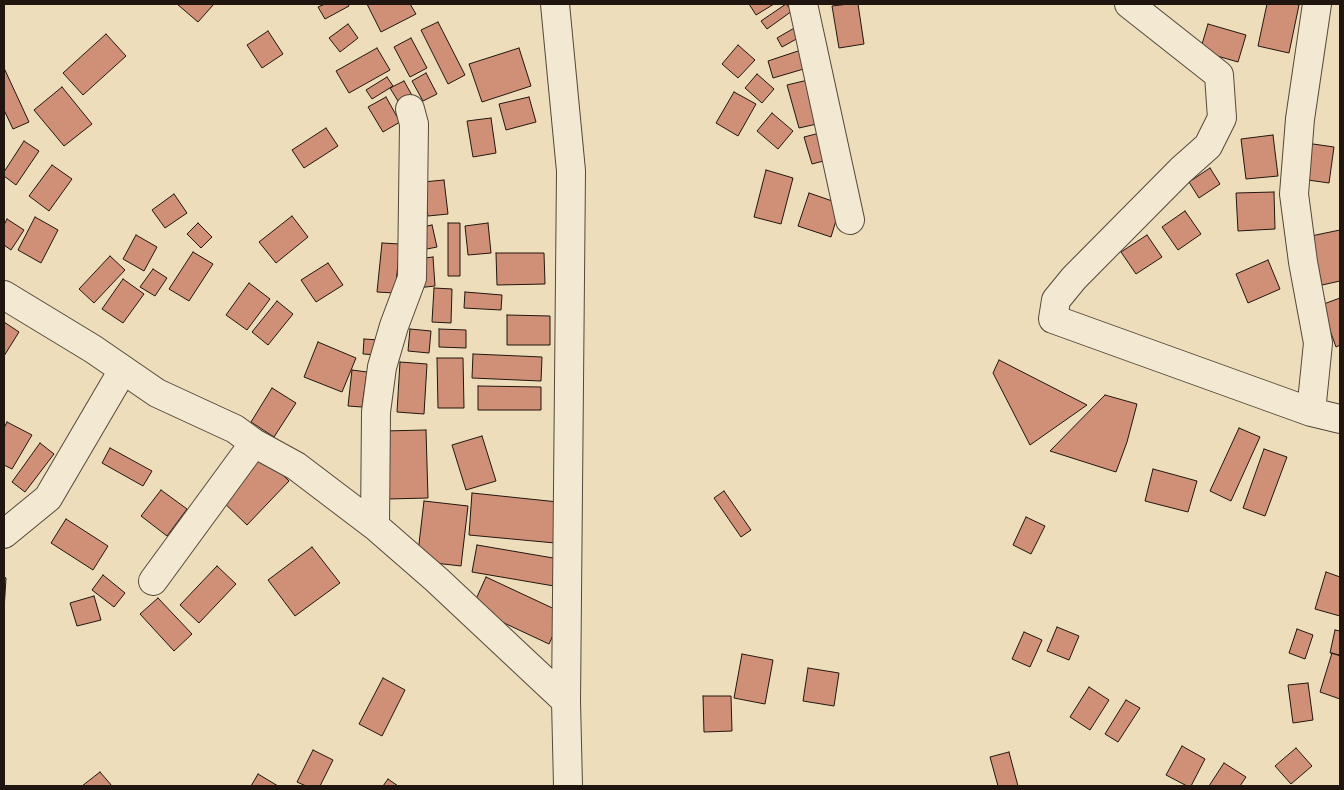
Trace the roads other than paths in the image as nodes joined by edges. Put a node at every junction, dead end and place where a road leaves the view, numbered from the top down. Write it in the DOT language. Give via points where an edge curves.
graph roads {
  1 [pos="555,4"];
  2 [pos="802,4"];
  3 [pos="1129,4"];
  4 [pos="1317,4"];
  5 [pos="410,109"];
  6 [pos="850,220"];
  7 [pos="4,295"];
  8 [pos="123,370"];
  9 [pos="1312,412"];
  10 [pos="1340,419"];
  11 [pos="254,443"];
  12 [pos="375,526"];
  13 [pos="4,534"];
  14 [pos="153,580"];
  15 [pos="566,701"];
  16 [pos="568,786"];
  1 -- 15 [label="street" via="571,171"];
  2 -- 6 [label="street"];
  3 -- 9 [label="street" via="1220,75 1222,118 1208,146 1074,278 1056,300 1054,319"];
  4 -- 9 [label="street" via="1300,120 1294,194 1318,342"];
  5 -- 12 [label="street" via="414,124 412,278 382,367 376,412"];
  7 -- 8 [label="street"];
  8 -- 11 [label="street" via="157,393 235,429"];
  8 -- 13 [label="street" via="48,498"];
  9 -- 10 [label="street"];
  11 -- 12 [label="street" via="296,466"];
  11 -- 14 [label="street"];
  12 -- 15 [label="street"];
  15 -- 16 [label="street"];
}
